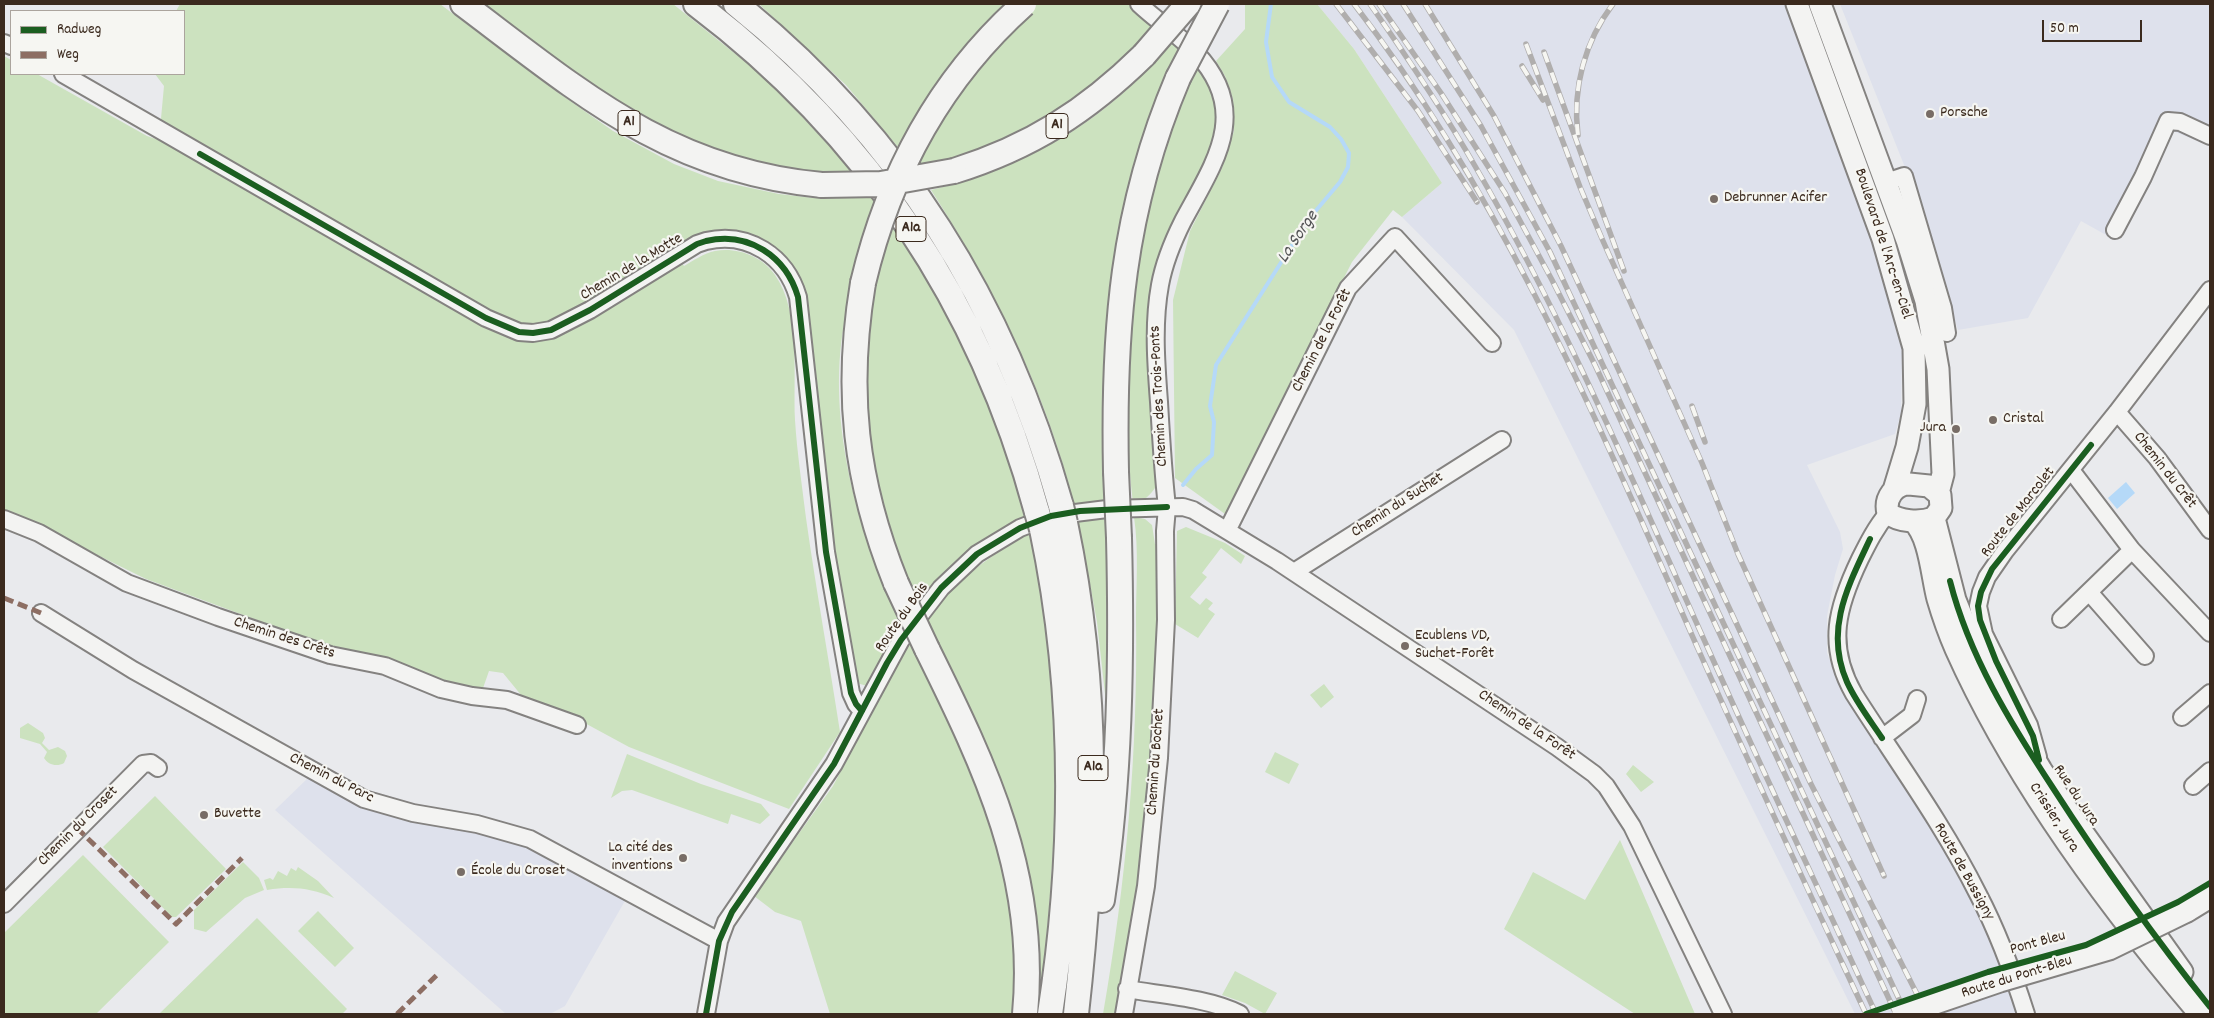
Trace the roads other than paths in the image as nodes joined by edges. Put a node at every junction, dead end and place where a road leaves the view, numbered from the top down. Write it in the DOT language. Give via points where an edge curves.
graph roads {
  1 [pos="463,4"];
  2 [pos="696,4"];
  3 [pos="736,4"];
  4 [pos="1024,4"];
  5 [pos="1139,4"];
  6 [pos="1188,4"];
  7 [pos="1217,4"];
  8 [pos="1797,4"];
  9 [pos="1820,4"];
  10 [pos="65,75"];
  11 [pos="2210,136"];
  12 [pos="1886,182"];
  13 [pos="2114,230"];
  14 [pos="2210,290"];
  15 [pos="1947,333"];
  16 [pos="1492,343"];
  17 [pos="1939,406"];
  18 [pos="2117,412"];
  19 [pos="1502,440"];
  20 [pos="2071,470"];
  21 [pos="1940,483"];
  22 [pos="1894,490"];
  23 [pos="1167,507"];
  24 [pos="1888,513"];
  25 [pos="1934,518"];
  26 [pos="4,519"];
  27 [pos="1913,521"];
  28 [pos="1228,529"];
  29 [pos="2210,530"];
  30 [pos="2132,550"];
  31 [pos="1294,572"];
  32 [pos="2089,592"];
  33 [pos="41,613"];
  34 [pos="2061,620"];
  35 [pos="2210,633"];
  36 [pos="2145,656"];
  37 [pos="2210,693"];
  38 [pos="1917,699"];
  39 [pos="862,710"];
  40 [pos="2182,717"];
  41 [pos="577,725"];
  42 [pos="1882,738"];
  43 [pos="158,768"];
  44 [pos="2041,770"];
  45 [pos="2210,771"];
  46 [pos="2193,786"];
  47 [pos="2210,897"];
  48 [pos="4,904"];
  49 [pos="719,942"];
  50 [pos="1127,989"];
  51 [pos="2210,1007"];
  52 [pos="706,1014"];
  53 [pos="1025,1014"];
  54 [pos="1050,1014"];
  55 [pos="1078,1014"];
  56 [pos="1124,1014"];
  57 [pos="1240,1014"];
  58 [pos="1723,1014"];
  59 [pos="1903,1014"];
  60 [pos="2026,1014"];
  61 [pos="2200,1014"];
  1 -- 6 [label="highway, A1, bridge" via="577,90 659,140 724,167 759,176 822,184 881,184 954,171 1003,154 1069,119 1144,55"];
  2 -- 54 [label="highway, A1a" via="760,55 812,106 863,164 920,241 961,312 1015,436 1040,521 1062,646 1068,741 1065,888"];
  3 -- 55 [label="highway, A1a" via="805,64 857,118 912,188 982,300 1011,360 1040,434 1063,514 1084,626 1093,740 1090,874"];
  4 -- 53 [label="highway, A1a, bridge" via="960,71 922,127 890,191 863,283 853,364 856,435 870,505 896,583 983,767 1008,837 1017,872 1024,925"];
  5 -- 23 [label="street, Chemin des Trois-Ponts" via="1196,52 1222,95 1225,114 1220,151 1175,237 1160,285 1155,345"];
  7 -- 55 [label="highway, A1a, bridge" via="1178,78 1145,168 1125,258 1116,347 1121,677 1112,823 1102,906"];
  8 -- 22 [label="main road, Boulevard de l'Arc-en-Ciel" via="1883,239 1914,348 1915,404"];
  9 -- 12 [label="main road, Boulevard de l'Arc-en-Ciel"];
  10 -- 39 [label="street, Chemin de la Motte" via="486,318 519,332 541,333 576,318 706,241 726,238 745,241 777,259 792,279 798,297 830,577 852,693"];
  11 -- 13 [label="street" via="2180,122 2168,121"];
  12 -- 15 [label="street, Boulevard de l'Arc-en-Ciel" via="1904,176 1943,308"];
  12 -- 17 [label="main road, Boulevard de l'Arc-en-Ciel" via="1926,301 1938,369"];
  14 -- 18 [label="street, Route de Marcolet"];
  15 -- 17 [label="main road"];
  16 -- 28 [label="street, Chemin de la Forêt" via="1395,237 1348,288"];
  17 -- 21 [label="main road, Boulevard de l'Arc-en-Ciel"];
  18 -- 20 [label="street, Route de Marcolet"];
  18 -- 29 [label="street, Chemin du Crêt" via="2157,458"];
  19 -- 31 [label="street, Chemin du Suchet"];
  20 -- 30 [label="street"];
  20 -- 44 [label="street, Route de Marcolet" via="1987,577 1978,606 1984,634 2033,736"];
  21 -- 22 [label="main road" via="1900,485"];
  21 -- 25 [label="main road" via="1942,503"];
  22 -- 24 [label="main road, Route de Bussigny" via="1886,505"];
  23 -- 28 [label="street, Chemin de la Forêt" via="1188,508"];
  23 -- 39 [label="street, Route du Bois" via="1080,511 1051,516 1020,528 977,554 922,611"];
  23 -- 50 [label="street, Chemin du Bochet" via="1166,620 1159,758 1146,886"];
  24 -- 27 [label="main road"];
  24 -- 42 [label="street, Route de Bussigny" via="1874,531 1849,584 1840,608 1837,630 1838,655 1848,684"];
  25 -- 27 [label="main road"];
  25 -- 44 [label="main road, Rue du Jura" via="1962,618 1987,679"];
  26 -- 41 [label="street, Chemin des Crêts" via="39,533 128,583 218,617 330,655 385,666 441,689 507,700"];
  27 -- 61 [label="main road, Crissier, Jura" via="1924,537 1938,601 1953,644 1976,693 2029,782 2130,930"];
  28 -- 31 [label="street, Chemin de la Forêt"];
  30 -- 32 [label="street"];
  30 -- 35 [label="street"];
  31 -- 58 [label="street, Chemin de la Forêt" via="1556,745 1600,780 1632,826"];
  32 -- 34 [label="street"];
  32 -- 36 [label="street"];
  33 -- 49 [label="street, Chemin du Parc" via="149,679 364,799 530,839"];
  37 -- 40 [label="street"];
  38 -- 42 [label="street" via="1912,715"];
  39 -- 49 [label="street, Route du Bois" via="834,764 732,912"];
  42 -- 60 [label="street, Route de Bussigny" via="1957,854 1979,895"];
  43 -- 48 [label="street, Chemin du Croset" via="150,763 142,764"];
  44 -- 51 [label="main road, Rue du Jura" via="2163,948"];
  45 -- 46 [label="street"];
  47 -- 59 [label="main road, Route du Pont-Bleu, bridge" via="2109,949"];
  49 -- 52 [label="street, Route du Bois"];
  50 -- 56 [label="street, Chemin du Bochet"];
  50 -- 57 [label="street" via="1202,1002"];
}
